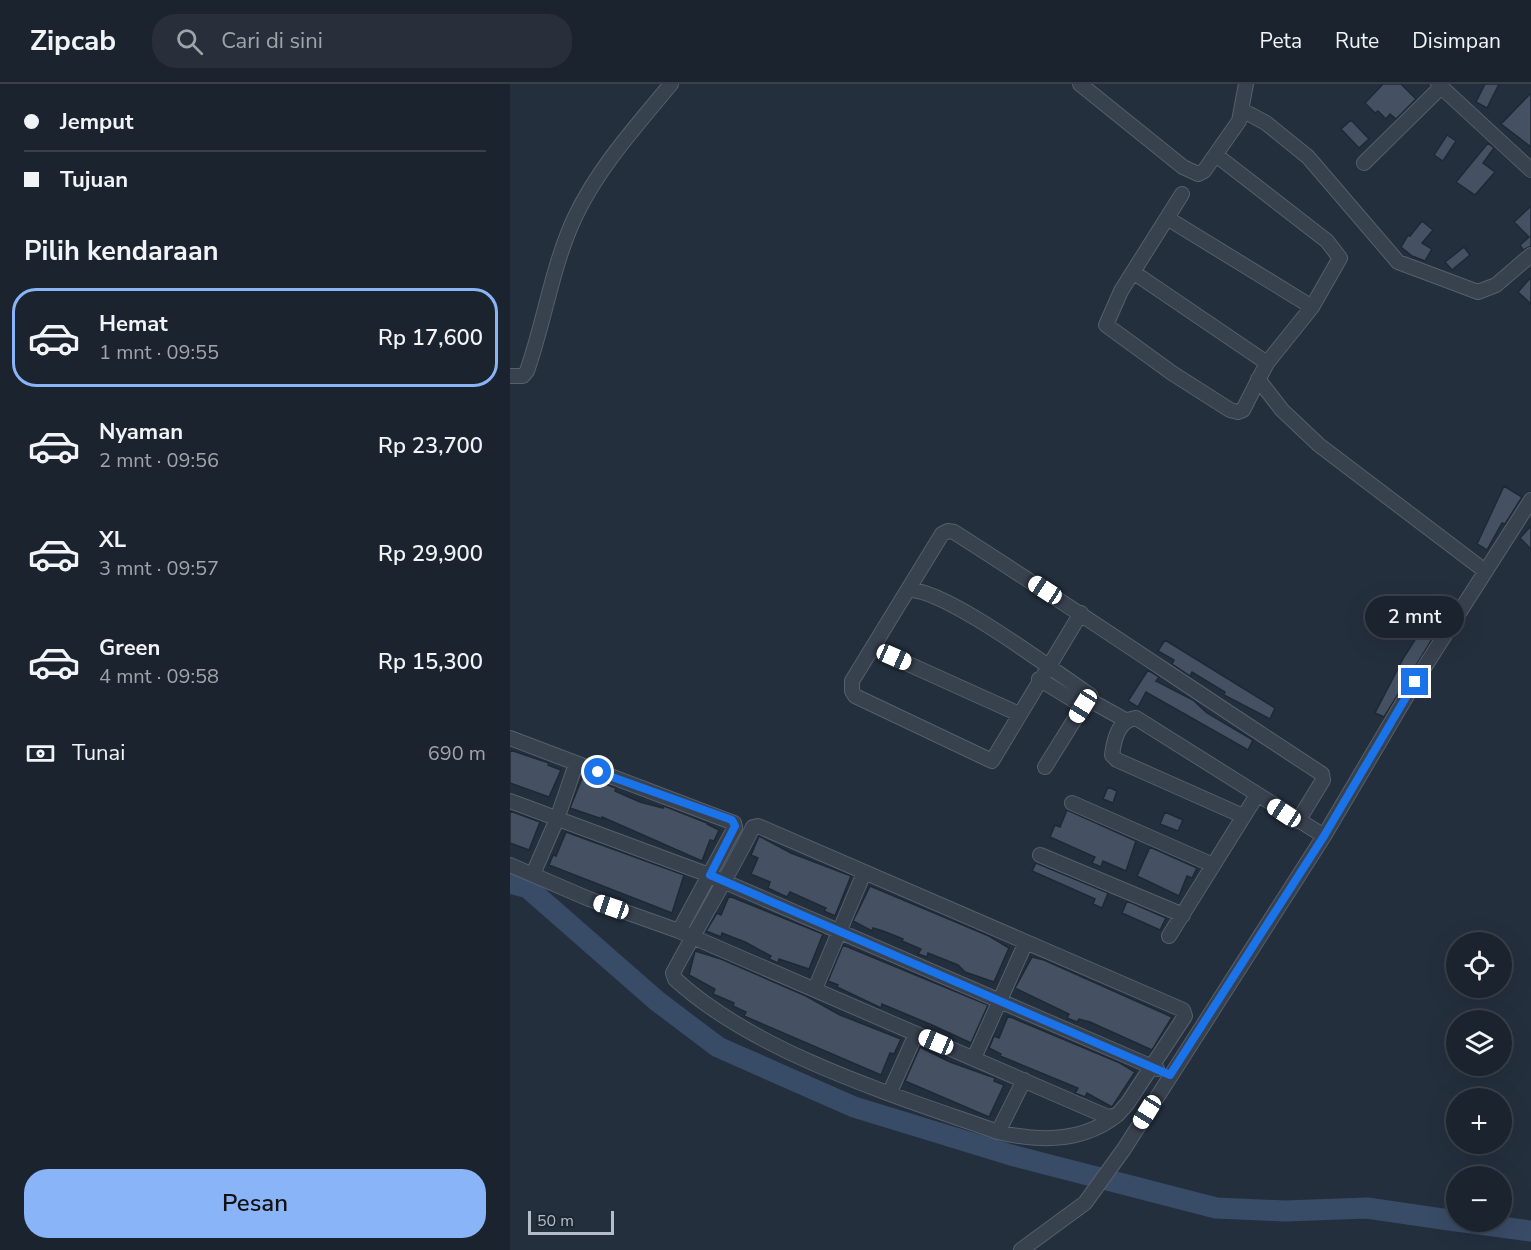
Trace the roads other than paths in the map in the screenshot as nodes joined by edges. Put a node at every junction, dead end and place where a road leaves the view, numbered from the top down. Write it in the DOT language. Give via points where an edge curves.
graph roads {
  1 [pos="672,84"];
  2 [pos="1080,84"];
  3 [pos="1246,84"];
  4 [pos="1440,85"];
  5 [pos="1242,110"];
  6 [pos="1216,155"];
  7 [pos="1364,163"];
  8 [pos="1531,170"];
  9 [pos="1182,194"];
  10 [pos="1167,218"];
  11 [pos="1531,255"];
  12 [pos="1133,272"];
  13 [pos="1312,307"];
  14 [pos="1267,363"];
  15 [pos="510,376"];
  16 [pos="1258,379"];
  17 [pos="1531,501"];
  18 [pos="1485,571"];
  19 [pos="909,590"];
  20 [pos="1081,613"];
  21 [pos="873,648"];
  22 [pos="1048,666"];
  23 [pos="1039,679"];
  24 [pos="1088,704"];
  25 [pos="1019,714"];
  26 [pos="1127,721"];
  27 [pos="510,738"];
  28 [pos="576,764"];
  29 [pos="1045,767"];
  30 [pos="1257,795"];
  31 [pos="510,801"];
  32 [pos="1072,803"];
  33 [pos="1243,816"];
  34 [pos="557,819"];
  35 [pos="1298,821"];
  36 [pos="1324,836"];
  37 [pos="1040,855"];
  38 [pos="510,865"];
  39 [pos="1213,865"];
  40 [pos="864,873"];
  41 [pos="533,874"];
  42 [pos="710,875"];
  43 [pos="725,883"];
  44 [pos="1183,915"];
  45 [pos="840,932"];
  46 [pos="685,934"];
  47 [pos="1169,936"];
  48 [pos="1026,942"];
  49 [pos="815,989"];
  50 [pos="1000,1000"];
  51 [pos="916,1034"];
  52 [pos="974,1058"];
  53 [pos="1151,1066"];
  54 [pos="1170,1075"];
  55 [pos="1024,1080"];
  56 [pos="890,1092"];
  57 [pos="1117,1115"];
  58 [pos="998,1132"];
  59 [pos="1021,1250"];
  1 -- 15 [label="street" via="591,188 560,255 527,370 523,376"];
  2 -- 6 [label="street" via="1191,173 1204,171"];
  3 -- 5 [label="street"];
  4 -- 7 [label="street"];
  4 -- 8 [label="street"];
  5 -- 6 [label="street"];
  5 -- 11 [label="street" via="1266,123 1308,157 1398,262 1478,292 1496,285"];
  6 -- 13 [label="street" via="1337,252 1337,265"];
  9 -- 10 [label="street"];
  10 -- 12 [label="street"];
  10 -- 13 [label="street"];
  12 -- 14 [label="street"];
  12 -- 16 [label="street" via="1108,316 1109,329 1230,410 1243,410"];
  13 -- 14 [label="street"];
  14 -- 16 [label="street"];
  16 -- 18 [label="street" via="1282,410 1319,445"];
  17 -- 18 [label="street"];
  18 -- 36 [label="street"];
  19 -- 20 [label="street" via="942,534 948,531"];
  19 -- 21 [label="street"];
  19 -- 22 [label="street" via="922,591 967,614"];
  20 -- 22 [label="street"];
  20 -- 35 [label="street" via="1322,774 1323,780"];
  21 -- 25 [label="street"];
  21 -- 25 [label="street" via="852,681 855,696 988,761 994,759"];
  22 -- 23 [label="street"];
  22 -- 24 [label="street" via="1090,695"];
  23 -- 24 [label="street"];
  23 -- 25 [label="street"];
  24 -- 26 [label="street"];
  24 -- 29 [label="street"];
  26 -- 30 [label="street" via="1132,718 1142,722"];
  26 -- 33 [label="street" via="1114,739 1114,758"];
  27 -- 28 [label="street"];
  28 -- 34 [label="street"];
  28 -- 42 [label="street" via="732,820 735,826"];
  30 -- 33 [label="street"];
  30 -- 35 [label="street"];
  31 -- 34 [label="street"];
  32 -- 39 [label="street"];
  33 -- 39 [label="street"];
  34 -- 41 [label="street"];
  34 -- 42 [label="street"];
  35 -- 36 [label="street"];
  36 -- 54 [label="street"];
  37 -- 44 [label="street"];
  38 -- 41 [label="street"];
  39 -- 44 [label="street"];
  40 -- 43 [label="street" via="755,826"];
  40 -- 45 [label="street"];
  40 -- 48 [label="street"];
  41 -- 46 [label="street"];
  42 -- 43 [label="street"];
  42 -- 46 [label="street"];
  43 -- 45 [label="street"];
  43 -- 46 [label="street"];
  44 -- 47 [label="street"];
  45 -- 49 [label="street"];
  45 -- 50 [label="street"];
  46 -- 49 [label="street"];
  46 -- 56 [label="street" via="673,976 700,1001 777,1046"];
  48 -- 50 [label="street"];
  48 -- 53 [label="street" via="1184,1010 1185,1016"];
  49 -- 51 [label="street"];
  50 -- 52 [label="street"];
  50 -- 53 [label="street"];
  51 -- 52 [label="street"];
  51 -- 56 [label="street"];
  52 -- 55 [label="street"];
  53 -- 54 [label="street"];
  53 -- 57 [label="street"];
  54 -- 59 [label="street" via="1090,1197"];
  55 -- 57 [label="street" via="1102,1115"];
  55 -- 58 [label="street"];
  56 -- 58 [label="street"];
  57 -- 58 [label="street" via="1100,1127 1070,1136 1022,1138"];
}
